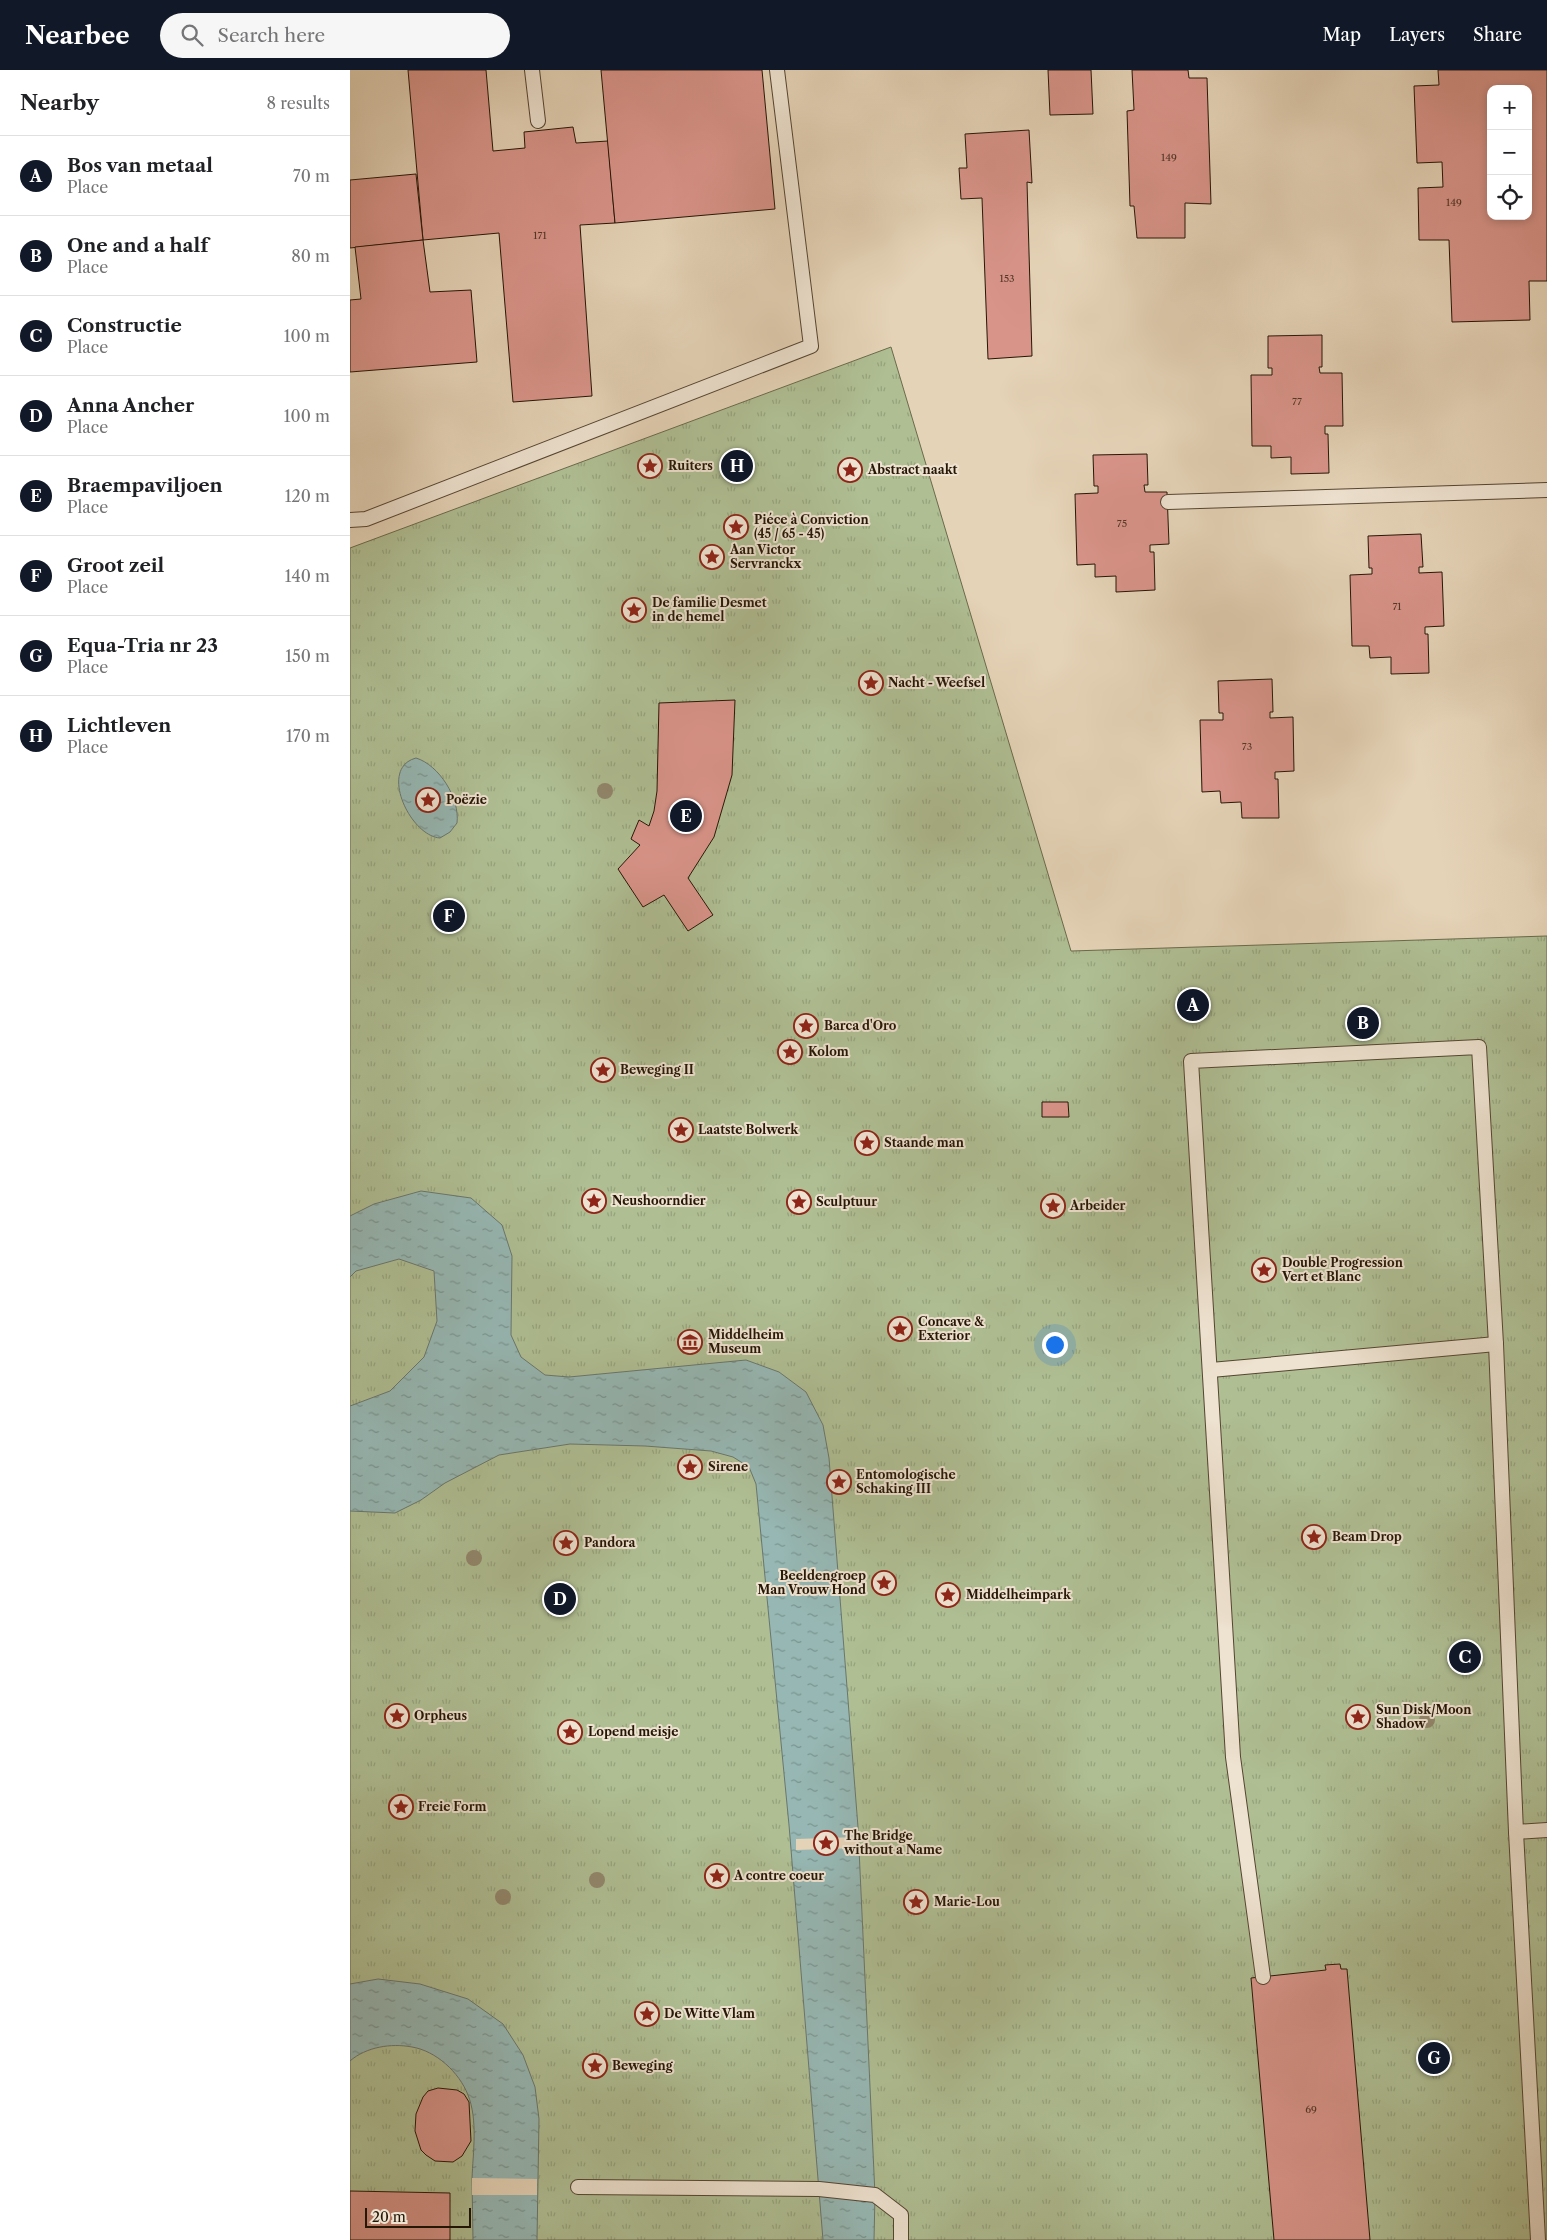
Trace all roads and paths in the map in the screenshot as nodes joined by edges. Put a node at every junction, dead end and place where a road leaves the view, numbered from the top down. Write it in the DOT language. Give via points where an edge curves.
graph roads {
  1 [pos="532,70"];
  2 [pos="777,70"];
  3 [pos="538,121"];
  4 [pos="1547,490"];
  5 [pos="1168,502"];
  6 [pos="350,520"];
  7 [pos="1496,1344"];
  8 [pos="1211,1370"];
  9 [pos="1547,1830"];
  10 [pos="1516,1832"];
  11 [pos="1263,1977"];
  12 [pos="578,2187"];
  13 [pos="901,2240"];
  14 [pos="1538,2240"];
  1 -- 3 [label="lane"];
  2 -- 6 [label="lane" via="811,346 366,519"];
  4 -- 5 [label="lane"];
  7 -- 8 [label="lane"];
  7 -- 8 [label="lane" via="1479,1047 1190,1061"];
  7 -- 10 [label="lane"];
  8 -- 11 [label="lane" via="1233,1757"];
  9 -- 10 [label="lane"];
  10 -- 14 [label="lane"];
  12 -- 13 [label="lane" via="819,2189 875,2194 901,2215"];
}
